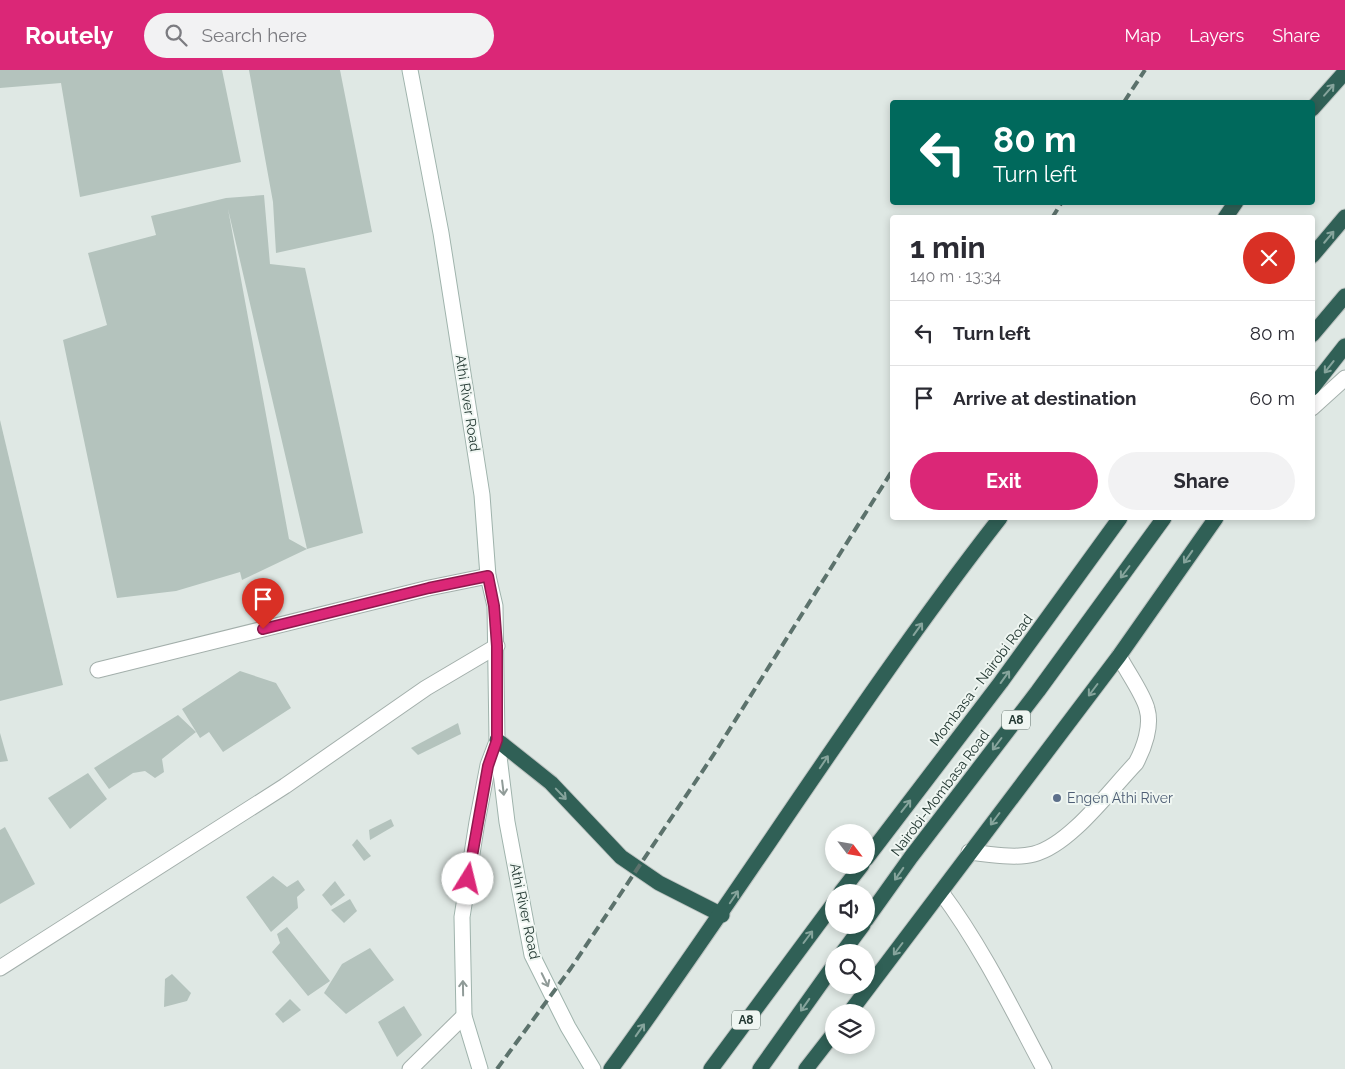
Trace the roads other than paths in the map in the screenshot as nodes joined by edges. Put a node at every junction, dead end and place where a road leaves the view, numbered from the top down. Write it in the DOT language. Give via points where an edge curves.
graph roads {
  1 [pos="410,70"];
  2 [pos="1345,72"];
  3 [pos="1315,106"];
  4 [pos="1345,217"];
  5 [pos="1315,252"];
  6 [pos="1345,296"];
  7 [pos="1315,331"];
  8 [pos="1345,346"];
  9 [pos="1345,378"];
  10 [pos="1315,384"];
  11 [pos="1315,405"];
  12 [pos="999,520"];
  13 [pos="1119,520"];
  14 [pos="1163,520"];
  15 [pos="1215,520"];
  16 [pos="488,576"];
  17 [pos="497,646"];
  18 [pos="1119,656"];
  19 [pos="98,670"];
  20 [pos="497,740"];
  21 [pos="875,847"];
  22 [pos="969,852"];
  23 [pos="855,874"];
  24 [pos="847,884"];
  25 [pos="941,892"];
  26 [pos="875,908"];
  27 [pos="722,915"];
  28 [pos="825,915"];
  29 [pos="0,968"];
  30 [pos="825,978"];
  31 [pos="856,1004"];
  32 [pos="464,1016"];
  33 [pos="825,1045"];
  34 [pos="410,1069"];
  35 [pos="480,1069"];
  36 [pos="593,1069"];
  37 [pos="611,1069"];
  38 [pos="711,1069"];
  39 [pos="760,1069"];
  40 [pos="806,1069"];
  41 [pos="1044,1069"];
  1 -- 16 [label="main road, Athi River Road" via="477,459"];
  3 -- 2 [label="highway, one-way"];
  5 -- 4 [label="highway, one-way"];
  6 -- 7 [label="highway"];
  8 -- 10 [label="highway, one-way"];
  9 -- 11 [label="main road"];
  27 -- 12 [label="highway, one-way" via="859,710"];
  21 -- 13 [label="highway, Mombasa - Nairobi Road / A8, one-way"];
  14 -- 26 [label="highway, Nairobi-Mombasa Road / A8, one-way"];
  15 -- 18 [label="highway, one-way"];
  16 -- 17 [label="main road, Athi River Road"];
  16 -- 19 [label="main road" via="419,590"];
  17 -- 20 [label="main road, Athi River Road"];
  17 -- 29 [label="main road" via="426,688 285,786"];
  18 -- 22 [label="highway, one-way"];
  18 -- 22 [label="main road" via="1147,709 1143,749 1136,762 1066,838 1051,848 1033,855"];
  20 -- 27 [label="highway, one-way" via="551,783 621,857 659,883"];
  32 -- 20 [label="main road, Athi River Road, one-way" via="462,917 488,766"];
  20 -- 36 [label="main road, Athi River Road, one-way" via="507,822 532,954"];
  22 -- 25 [label="highway"];
  23 -- 24 [label="highway"];
  25 -- 31 [label="highway, one-way"];
  25 -- 41 [label="main road" via="1005,993"];
  37 -- 27 [label="highway, one-way"];
  38 -- 28 [label="highway, A8, one-way"];
  30 -- 39 [label="highway, one-way"];
  32 -- 34 [label="main road"];
  32 -- 35 [label="main road, Athi River Road"];
  33 -- 40 [label="highway"];
}
